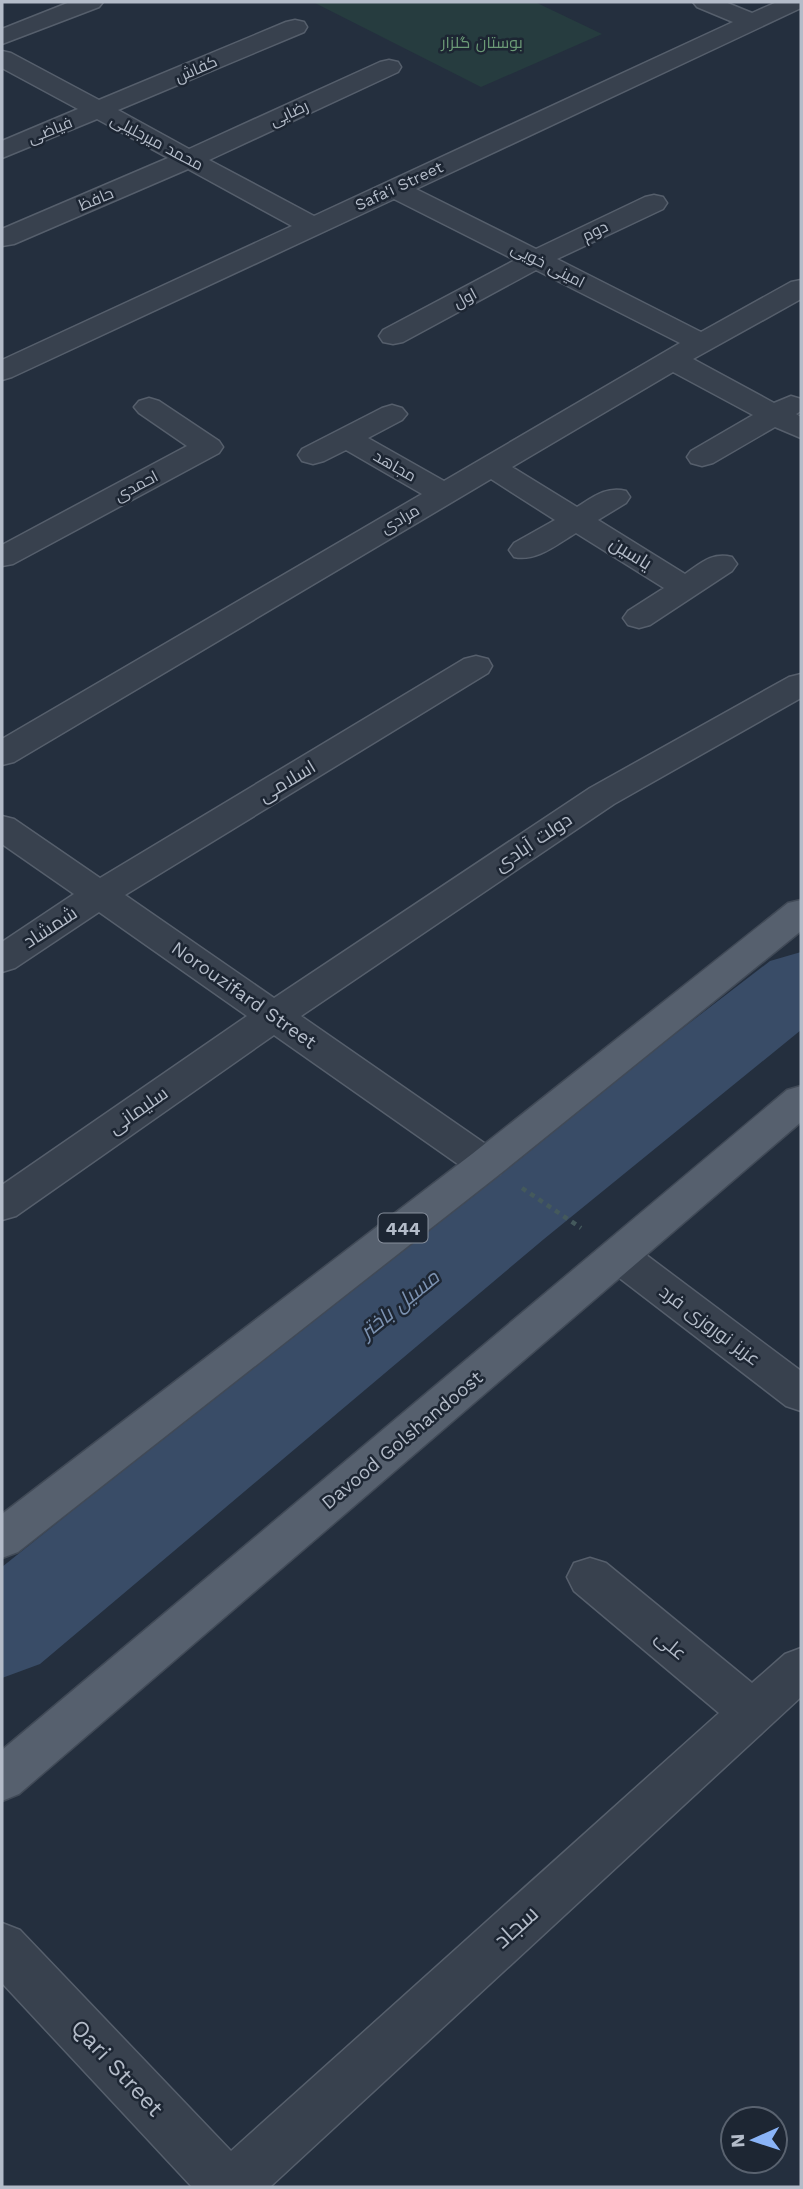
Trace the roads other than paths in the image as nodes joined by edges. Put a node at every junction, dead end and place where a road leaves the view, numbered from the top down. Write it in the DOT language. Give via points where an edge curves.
graph roads {
  1 [pos="91,2"];
  2 [pos="705,2"];
  3 [pos="796,2"];
  4 [pos="752,22"];
  5 [pos="295,27"];
  6 [pos="2,37"];
  7 [pos="2,58"];
  8 [pos="390,68"];
  9 [pos="98,110"];
  10 [pos="2,150"];
  11 [pos="189,159"];
  12 [pos="394,188"];
  13 [pos="654,203"];
  14 [pos="312,226"];
  15 [pos="4,238"];
  16 [pos="536,260"];
  17 [pos="801,288"];
  18 [pos="393,336"];
  19 [pos="701,343"];
  20 [pos="673,360"];
  21 [pos="2,371"];
  22 [pos="801,399"];
  23 [pos="149,407"];
  24 [pos="392,414"];
  25 [pos="774,414"];
  26 [pos="801,429"];
  27 [pos="346,438"];
  28 [pos="313,456"];
  29 [pos="702,457"];
  30 [pos="491,466"];
  31 [pos="444,494"];
  32 [pos="615,497"];
  33 [pos="577,519"];
  34 [pos="525,551"];
  35 [pos="2,557"];
  36 [pos="721,564"];
  37 [pos="686,587"];
  38 [pos="639,618"];
  39 [pos="475,666"];
  40 [pos="801,684"];
  41 [pos="2,754"];
  42 [pos="2,827"];
  43 [pos="99,895"];
  44 [pos="801,912"];
  45 [pos="2,959"];
  46 [pos="274,1016"];
  47 [pos="801,1100"];
  48 [pos="501,1173"];
  49 [pos="2,1205"];
  50 [pos="619,1256"];
  51 [pos="801,1394"];
  52 [pos="2,1539"];
  53 [pos="590,1577"];
  54 [pos="801,1668"];
  55 [pos="752,1712"];
  56 [pos="2,1779"];
  57 [pos="3,1949"];
  58 [pos="214,2182"];
  1 -- 6 [label="street"];
  2 -- 4 [label="street"];
  3 -- 4 [label="street, Safa'i Street"];
  4 -- 12 [label="street, Safa'i Street"];
  5 -- 9 [label="street, کفاش"];
  7 -- 9 [label="street, محمد میرجلیلی"];
  8 -- 11 [label="street, رضایی"];
  9 -- 10 [label="street, فیاضی"];
  9 -- 11 [label="street, محمد میرجلیلی"];
  11 -- 14 [label="street, محمد میرجلیلی"];
  11 -- 15 [label="street, حافظ"];
  12 -- 14 [label="street, Safa'i Street"];
  12 -- 16 [label="street, امینی خویی"];
  13 -- 16 [label="street, دوم"];
  14 -- 21 [label="street, Safa'i Street"];
  16 -- 18 [label="street, اول"];
  16 -- 19 [label="street, امینی خویی"];
  17 -- 19 [label="street, مرادی"];
  19 -- 20 [label="street, مرادی"];
  20 -- 25 [label="street"];
  20 -- 30 [label="street, مرادی"];
  22 -- 25 [label="street"];
  23 -- 35 [label="street, احمدی" via="208,447"];
  24 -- 27 [label="street, مجاهد"];
  25 -- 26 [label="street"];
  25 -- 29 [label="street"];
  27 -- 28 [label="street, مجاهد"];
  27 -- 31 [label="street, مجاهد"];
  30 -- 31 [label="street, مرادی"];
  30 -- 33 [label="street, یاسین"];
  31 -- 41 [label="street, مرادی"];
  32 -- 33 [label="street"];
  33 -- 34 [label="street"];
  33 -- 37 [label="street, یاسین"];
  36 -- 37 [label="street"];
  37 -- 38 [label="street"];
  39 -- 43 [label="street, اسلامی"];
  40 -- 46 [label="street, دولت آبادی" via="602,796"];
  42 -- 43 [label="street, Norouzifard Street"];
  43 -- 45 [label="street, شمشاد"];
  43 -- 46 [label="street, Norouzifard Street"];
  44 -- 48 [label="main road, 444"];
  46 -- 48 [label="street, Norouzifard Street"];
  46 -- 49 [label="street, سلیمانی"];
  47 -- 50 [label="main road, Davood Golshandoost"];
  48 -- 52 [label="main road, 444"];
  50 -- 51 [label="street, عزیز نوروزی فرد"];
  50 -- 56 [label="main road, Davood Golshandoost"];
  53 -- 55 [label="street, علی"];
  54 -- 55 [label="street, سجاد"];
  55 -- 58 [label="street, سجاد"];
  57 -- 58 [label="street, Qari Street"];
}
